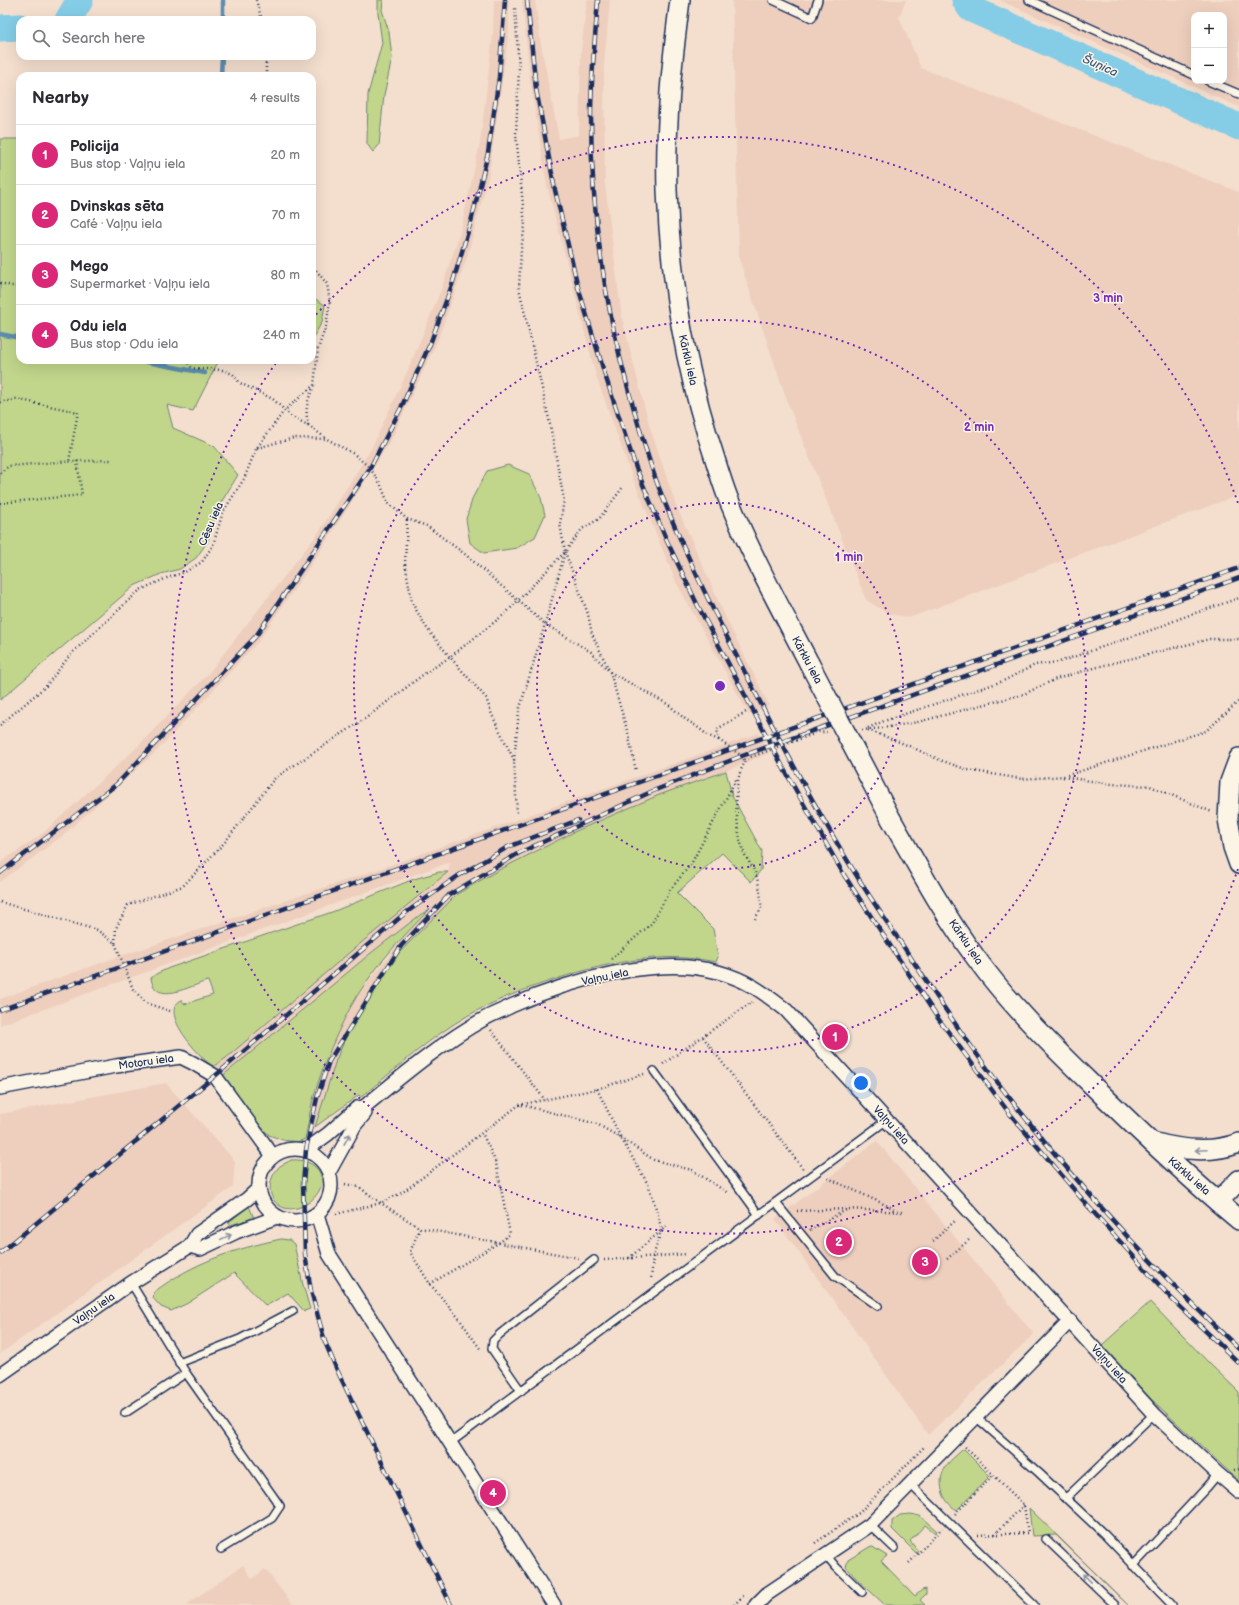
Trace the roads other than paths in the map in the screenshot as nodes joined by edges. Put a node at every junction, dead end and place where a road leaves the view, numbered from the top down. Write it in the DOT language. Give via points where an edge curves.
graph roads {
  1 [pos="680,0"];
  2 [pos="773,0"];
  3 [pos="818,0"];
  4 [pos="1029,0"];
  5 [pos="1191,74"];
  6 [pos="1215,84"];
  7 [pos="1239,94"];
  8 [pos="1239,758"];
  9 [pos="1239,864"];
  10 [pos="654,1071"];
  11 [pos="0,1088"];
  12 [pos="364,1107"];
  13 [pos="887,1120"];
  14 [pos="1149,1141"];
  15 [pos="1239,1143"];
  16 [pos="306,1150"];
  17 [pos="273,1156"];
  18 [pos="329,1172"];
  19 [pos="1239,1180"];
  20 [pos="258,1189"];
  21 [pos="776,1202"];
  22 [pos="1218,1202"];
  23 [pos="317,1214"];
  24 [pos="759,1215"];
  25 [pos="277,1217"];
  26 [pos="1239,1220"];
  27 [pos="190,1246"];
  28 [pos="594,1260"];
  29 [pos="131,1283"];
  30 [pos="878,1306"];
  31 [pos="293,1311"];
  32 [pos="1070,1321"];
  33 [pos="179,1363"];
  34 [pos="186,1373"];
  35 [pos="0,1375"];
  36 [pos="521,1391"];
  37 [pos="125,1413"];
  38 [pos="1154,1414"];
  39 [pos="976,1418"];
  40 [pos="450,1443"];
  41 [pos="1218,1474"];
  42 [pos="911,1485"];
  43 [pos="1239,1492"];
  44 [pos="1066,1498"];
  45 [pos="870,1525"];
  46 [pos="1046,1539"];
  47 [pos="894,1548"];
  48 [pos="221,1549"];
  49 [pos="826,1555"];
  50 [pos="1133,1566"];
  51 [pos="862,1592"];
  52 [pos="554,1605"];
  53 [pos="756,1605"];
  54 [pos="1034,1605"];
  55 [pos="1115,1605"];
  56 [pos="1172,1605"];
  1 -- 14 [label="street, Kārklu iela, bridge" via="673,55 668,135 667,190 674,282 685,352 704,427 728,498 766,581 891,820 935,896 976,958 1011,1002"];
  2 -- 3 [label="lane" via="812,18"];
  4 -- 5 [label="lane"];
  6 -- 7 [label="lane"];
  8 -- 9 [label="street" via="1230,782 1228,818"];
  10 -- 24 [label="lane"];
  11 -- 17 [label="street, Motoru iela" via="116,1066 181,1057 215,1076"];
  12 -- 13 [label="street, Vaļņu iela" via="404,1074 484,1019 542,993 593,978 666,967 698,968 717,972 759,990 786,1010"];
  12 -- 16 [label="street, Vaļņu iela" via="357,1108"];
  18 -- 12 [label="street, one-way" via="355,1125 365,1113"];
  13 -- 21 [label="lane"];
  13 -- 32 [label="street, Vaļņu iela"];
  15 -- 14 [label="street, one-way" via="1199,1151"];
  14 -- 22 [label="street, Kārklu iela"];
  16 -- 17 [label="street" via="283,1150"];
  16 -- 18 [label="street" via="324,1162"];
  17 -- 20 [label="street" via="264,1165 259,1176"];
  18 -- 23 [label="street" via="330,1195 325,1206"];
  19 -- 22 [label="street"];
  20 -- 25 [label="street" via="261,1200"];
  20 -- 27 [label="street" via="197,1234"];
  21 -- 24 [label="lane"];
  21 -- 30 [label="lane" via="835,1276"];
  22 -- 26 [label="street, Kārklu iela"];
  23 -- 25 [label="street" via="303,1221 294,1222"];
  23 -- 40 [label="street" via="329,1254"];
  24 -- 36 [label="lane"];
  27 -- 25 [label="street, one-way" via="200,1249"];
  27 -- 29 [label="street, Vaļņu iela"];
  28 -- 36 [label="lane" via="493,1341 492,1349"];
  29 -- 33 [label="lane"];
  29 -- 35 [label="street, Vaļņu iela"];
  31 -- 33 [label="lane" via="240,1339"];
  32 -- 38 [label="street, Vaļņu iela"];
  32 -- 39 [label="street"];
  33 -- 34 [label="lane"];
  34 -- 37 [label="lane"];
  34 -- 48 [label="lane" via="280,1506 272,1518"];
  36 -- 40 [label="lane"];
  38 -- 41 [label="street, Vaļņu iela"];
  38 -- 44 [label="lane"];
  39 -- 42 [label="street"];
  39 -- 44 [label="lane"];
  40 -- 52 [label="street"];
  41 -- 43 [label="street, Vaļņu iela"];
  41 -- 50 [label="lane"];
  42 -- 45 [label="street"];
  42 -- 54 [label="lane"];
  44 -- 50 [label="lane"];
  45 -- 47 [label="lane"];
  45 -- 49 [label="street"];
  55 -- 46 [label="lane, one-way"];
  49 -- 51 [label="lane"];
  49 -- 53 [label="street" via="767,1594"];
  50 -- 56 [label="lane"];
}
